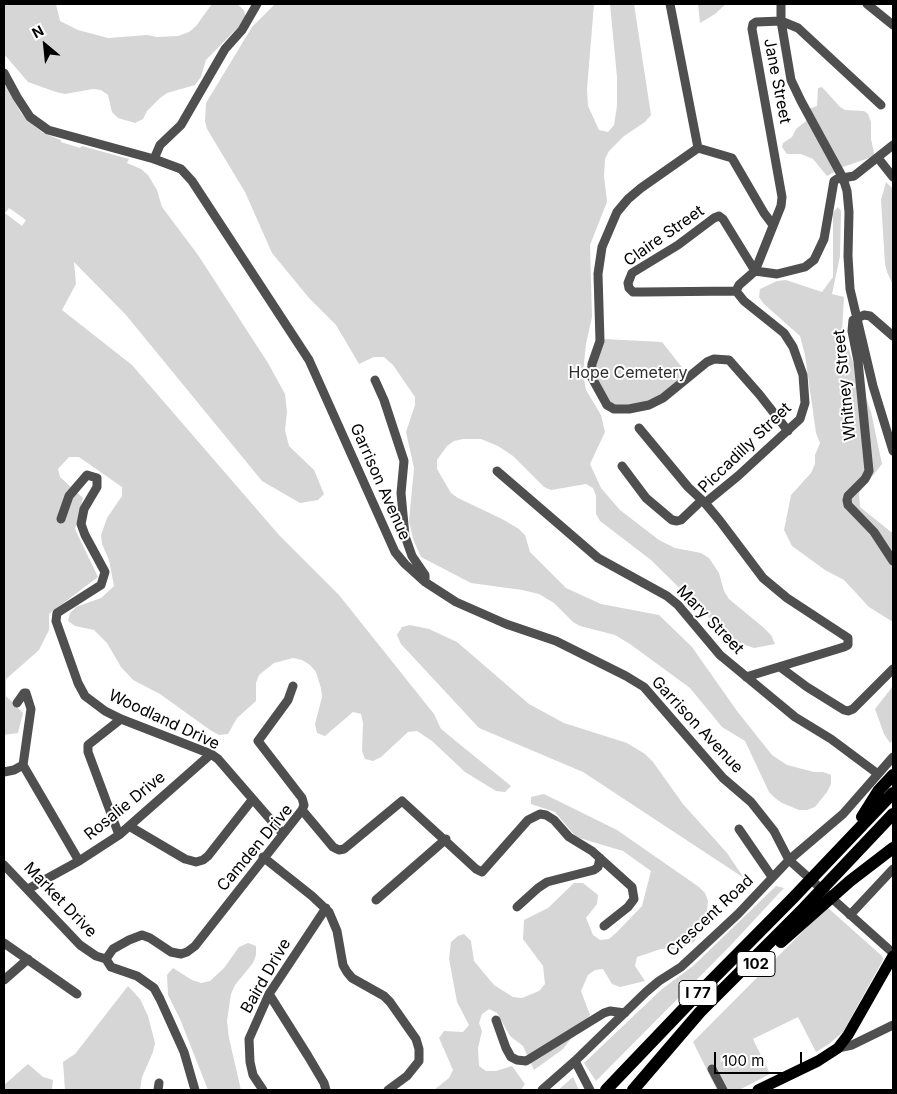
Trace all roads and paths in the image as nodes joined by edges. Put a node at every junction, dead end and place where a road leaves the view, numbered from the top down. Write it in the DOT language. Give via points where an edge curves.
graph roads {
  1 [pos="257,4"];
  2 [pos="670,4"];
  3 [pos="781,4"];
  4 [pos="866,4"];
  5 [pos="781,22"];
  6 [pos="893,25"];
  7 [pos="4,73"];
  8 [pos="881,105"];
  9 [pos="893,145"];
  10 [pos="698,148"];
  11 [pos="878,158"];
  12 [pos="154,159"];
  13 [pos="893,177"];
  14 [pos="843,178"];
  15 [pos="773,225"];
  16 [pos="755,271"];
  17 [pos="736,291"];
  18 [pos="857,317"];
  19 [pos="893,336"];
  20 [pos="375,380"];
  21 [pos="639,428"];
  22 [pos="788,431"];
  23 [pos="893,451"];
  24 [pos="622,466"];
  25 [pos="497,471"];
  26 [pos="703,502"];
  27 [pos="61,519"];
  28 [pos="893,561"];
  29 [pos="425,582"];
  30 [pos="780,667"];
  31 [pos="893,669"];
  32 [pos="746,677"];
  33 [pos="293,686"];
  34 [pos="16,703"];
  35 [pos="121,719"];
  36 [pos="211,754"];
  37 [pos="893,757"];
  38 [pos="23,765"];
  39 [pos="4,772"];
  40 [pos="878,774"];
  41 [pos="893,775"];
  42 [pos="893,792"];
  43 [pos="252,800"];
  44 [pos="302,810"];
  45 [pos="893,814"];
  46 [pos="129,826"];
  47 [pos="739,829"];
  48 [pos="283,834"];
  49 [pos="118,835"];
  50 [pos="446,839"];
  51 [pos="845,843"];
  52 [pos="893,848"];
  53 [pos="263,857"];
  54 [pos="600,858"];
  55 [pos="789,860"];
  56 [pos="79,861"];
  57 [pos="4,864"];
  58 [pos="893,869"];
  59 [pos="772,878"];
  60 [pos="28,889"];
  61 [pos="376,900"];
  62 [pos="517,907"];
  63 [pos="326,908"];
  64 [pos="808,912"];
  65 [pos="850,915"];
  66 [pos="604,926"];
  67 [pos="4,943"];
  68 [pos="893,952"];
  69 [pos="893,956"];
  70 [pos="106,959"];
  71 [pos="28,960"];
  72 [pos="4,980"];
  73 [pos="77,994"];
  74 [pos="269,994"];
  75 [pos="700,1012"];
  76 [pos="625,1013"];
  77 [pos="496,1020"];
  78 [pos="893,1025"];
  79 [pos="838,1048"];
  80 [pos="575,1061"];
  81 [pos="712,1069"];
  82 [pos="194,1090"];
  83 [pos="263,1090"];
  84 [pos="326,1090"];
  85 [pos="388,1090"];
  86 [pos="542,1090"];
  87 [pos="590,1090"];
  88 [pos="606,1090"];
  89 [pos="633,1090"];
  90 [pos="723,1090"];
  91 [pos="758,1090"];
  1 -- 12 [label="street" via="242,30 225,49 181,125 160,144"];
  2 -- 10 [label="street"];
  3 -- 5 [label="street"];
  4 -- 6 [label="street"];
  5 -- 8 [label="street, Jane Street" via="798,28"];
  5 -- 14 [label="street" via="791,80"];
  5 -- 15 [label="street, Jane Street" via="756,22 752,29 781,185 781,206"];
  7 -- 12 [label="street, Garrison Avenue" via="30,117 48,130"];
  9 -- 11 [label="street"];
  10 -- 15 [label="street" via="732,158"];
  10 -- 22 [label="street" via="641,188 617,212 602,247 598,274 600,341 591,376 606,405 614,409 629,409 663,398 707,362 729,360"];
  11 -- 13 [label="street"];
  11 -- 14 [label="street" via="854,176"];
  12 -- 29 [label="street, Garrison Avenue" via="181,169 192,181 309,360 395,552"];
  14 -- 16 [label="street" via="834,181 826,232 814,260 790,272"];
  14 -- 18 [label="street" via="849,212 849,275"];
  15 -- 16 [label="street, Jane Street"];
  16 -- 17 [label="street, Jane Street" via="738,285"];
  16 -- 17 [label="street, Claire Street" via="719,216 632,273 628,283 633,292"];
  17 -- 22 [label="street, Piccadilly Street" via="784,333 799,362 805,403 800,420"];
  18 -- 19 [label="street, Whitney Street" via="870,316"];
  18 -- 23 [label="street"];
  18 -- 28 [label="street, Whitney Street" via="852,331 869,471 846,500 874,532"];
  20 -- 29 [label="street" via="404,461 405,536 412,556 425,575"];
  21 -- 26 [label="street"];
  22 -- 26 [label="street, Piccadilly Street"];
  24 -- 26 [label="street" via="646,498 676,522"];
  25 -- 32 [label="street, Mary Street" via="598,558 678,605 720,655"];
  26 -- 30 [label="street, Piccadilly Street" via="763,578 848,638 848,645 844,647"];
  27 -- 35 [label="street, Woodland Drive" via="69,496 87,475 97,478 97,488 84,509 81,524 105,572 101,585 57,613 56,621 85,696"];
  29 -- 55 [label="street, Garrison Avenue" via="456,602 556,641 644,687 723,778 751,802 774,831"];
  30 -- 31 [label="street" via="844,710 853,709"];
  30 -- 32 [label="street, Piccadilly Street"];
  32 -- 40 [label="street, Mary Street" via="794,717 831,739"];
  33 -- 44 [label="street" via="288,700 258,741 302,798"];
  34 -- 38 [label="street" via="26,693 31,709"];
  35 -- 36 [label="street, Woodland Drive"];
  35 -- 49 [label="street" via="88,745"];
  36 -- 43 [label="street, Woodland Drive"];
  36 -- 46 [label="street, Rosalie Drive"];
  37 -- 40 [label="street, Crescent Road"];
  38 -- 39 [label="street"];
  38 -- 56 [label="street"];
  40 -- 55 [label="street, Crescent Road" via="843,814"];
  41 -- 51 [label="highway" via="879,790"];
  42 -- 51 [label="highway, I 77"];
  43 -- 46 [label="street" via="208,856 196,862 185,860"];
  43 -- 48 [label="street, Woodland Drive"];
  44 -- 48 [label="street, Camden Drive"];
  44 -- 50 [label="street, Camden Drive" via="339,850 402,801"];
  45 -- 64 [label="highway" via="840,870"];
  46 -- 49 [label="street, Rosalie Drive"];
  47 -- 59 [label="street"];
  48 -- 53 [label="street, Camden Drive"];
  49 -- 56 [label="street, Rosalie Drive"];
  50 -- 54 [label="street, Camden Drive" via="482,872 528,820 540,814 554,820 569,837"];
  50 -- 61 [label="street"];
  51 -- 88 [label="highway, I 77"];
  52 -- 64 [label="highway"];
  53 -- 63 [label="street"];
  53 -- 70 [label="street, Camden Drive" via="187,952 171,952 142,935 113,948"];
  54 -- 62 [label="street" via="594,870 547,882"];
  54 -- 66 [label="street, Camden Drive" via="632,887 634,899"];
  55 -- 59 [label="street, Crescent Road"];
  55 -- 65 [label="street"];
  56 -- 60 [label="street, Rosalie Drive"];
  57 -- 60 [label="street, Market Drive"];
  58 -- 65 [label="street"];
  59 -- 76 [label="street, Crescent Road" via="681,967 659,981"];
  60 -- 70 [label="street, Market Drive" via="80,945"];
  63 -- 74 [label="street, Baird Drive"];
  63 -- 85 [label="street" via="334,921 347,972 384,996 416,1040 419,1061 407,1076"];
  64 -- 75 [label="highway, 102"];
  65 -- 68 [label="street"];
  67 -- 71 [label="street"];
  69 -- 79 [label="main road"];
  70 -- 82 [label="street, Market Drive" via="111,967 138,976 154,988 184,1052"];
  71 -- 72 [label="street"];
  71 -- 73 [label="street"];
  74 -- 83 [label="street, Baird Drive" via="249,1039 253,1076"];
  74 -- 84 [label="street"];
  75 -- 89 [label="highway, I 77"];
  76 -- 77 [label="street" via="610,1010 526,1061 511,1056"];
  76 -- 80 [label="street, Crescent Road"];
  78 -- 79 [label="street" via="852,1045"];
  79 -- 91 [label="main road"];
  80 -- 86 [label="street, Crescent Road"];
  80 -- 87 [label="street"];
  81 -- 90 [label="street"];
}
